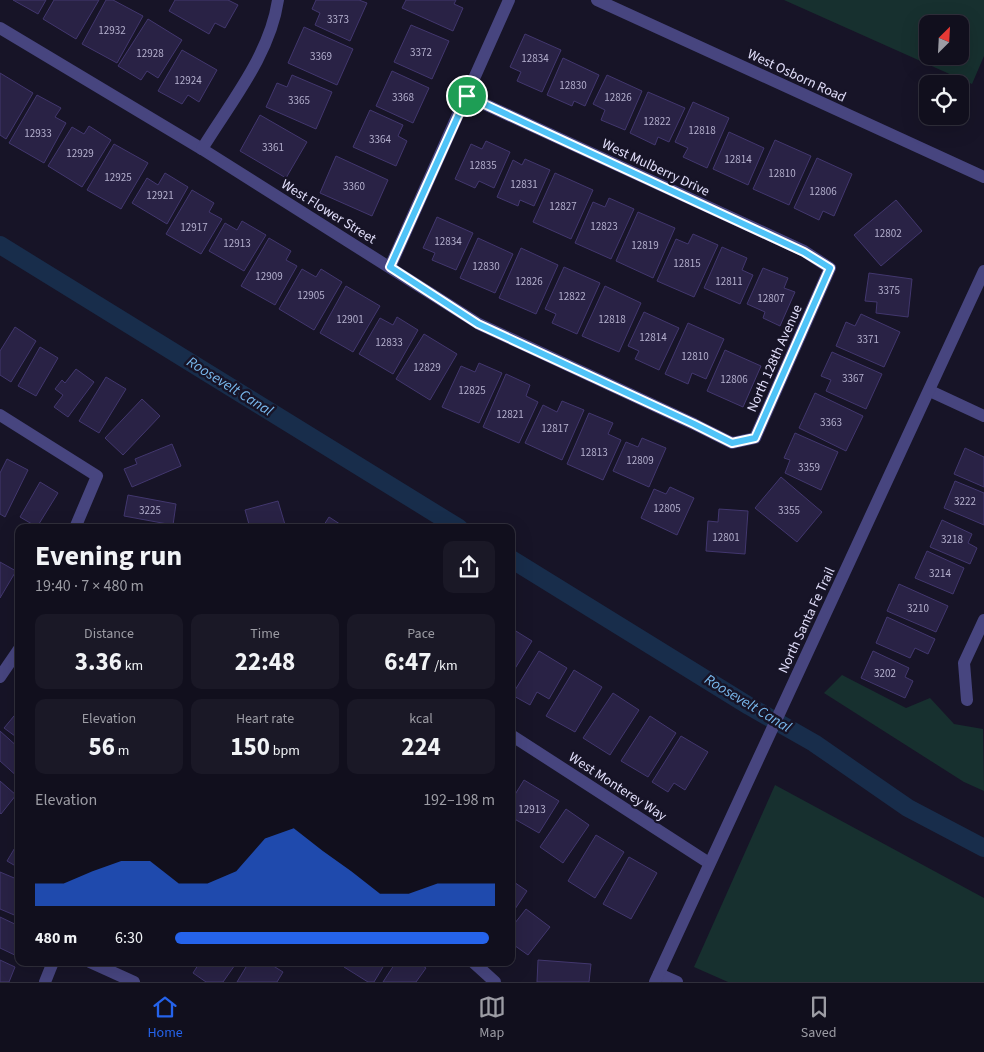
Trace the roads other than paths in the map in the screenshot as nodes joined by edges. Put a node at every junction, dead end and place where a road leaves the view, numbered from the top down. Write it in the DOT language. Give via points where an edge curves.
graph roads {
  1 [pos="278,0"];
  2 [pos="509,0"];
  3 [pos="597,0"];
  4 [pos="0,28"];
  5 [pos="467,96"];
  6 [pos="202,149"];
  7 [pos="984,178"];
  8 [pos="390,267"];
  9 [pos="830,268"];
  10 [pos="984,271"];
  11 [pos="930,391"];
  12 [pos="0,415"];
  13 [pos="984,416"];
  14 [pos="732,443"];
  15 [pos="77,524"];
  16 [pos="984,620"];
  17 [pos="0,654"];
  18 [pos="15,656"];
  19 [pos="12,661"];
  20 [pos="0,677"];
  21 [pos="967,700"];
  22 [pos="515,738"];
  23 [pos="709,863"];
  24 [pos="51,966"];
  25 [pos="99,966"];
  26 [pos="477,966"];
  27 [pos="657,978"];
  28 [pos="45,982"];
  29 [pos="134,982"];
  30 [pos="495,982"];
  31 [pos="677,982"];
  1 -- 6 [label="street" via="258,60"];
  2 -- 5 [label="street"];
  3 -- 7 [label="street, West Osborn Road"];
  4 -- 6 [label="street, West Flower Street"];
  5 -- 8 [label="street"];
  5 -- 9 [label="street, West Mulberry Drive" via="804,252"];
  6 -- 8 [label="street, West Flower Street"];
  8 -- 14 [label="street, West Flower Street" via="478,324"];
  9 -- 14 [label="street, North 128th Avenue" via="755,438"];
  10 -- 11 [label="street, North Santa Fe Trail"];
  11 -- 13 [label="street"];
  11 -- 23 [label="street, North Santa Fe Trail"];
  12 -- 15 [label="street" via="97,476"];
  16 -- 21 [label="street" via="964,663"];
  17 -- 19 [label="street"];
  18 -- 19 [label="street"];
  19 -- 20 [label="street"];
  22 -- 23 [label="street, West Monterey Way"];
  23 -- 27 [label="street, North Santa Fe Trail"];
  24 -- 28 [label="street"];
  25 -- 29 [label="street"];
  26 -- 30 [label="street"];
  27 -- 31 [label="street"];
}
